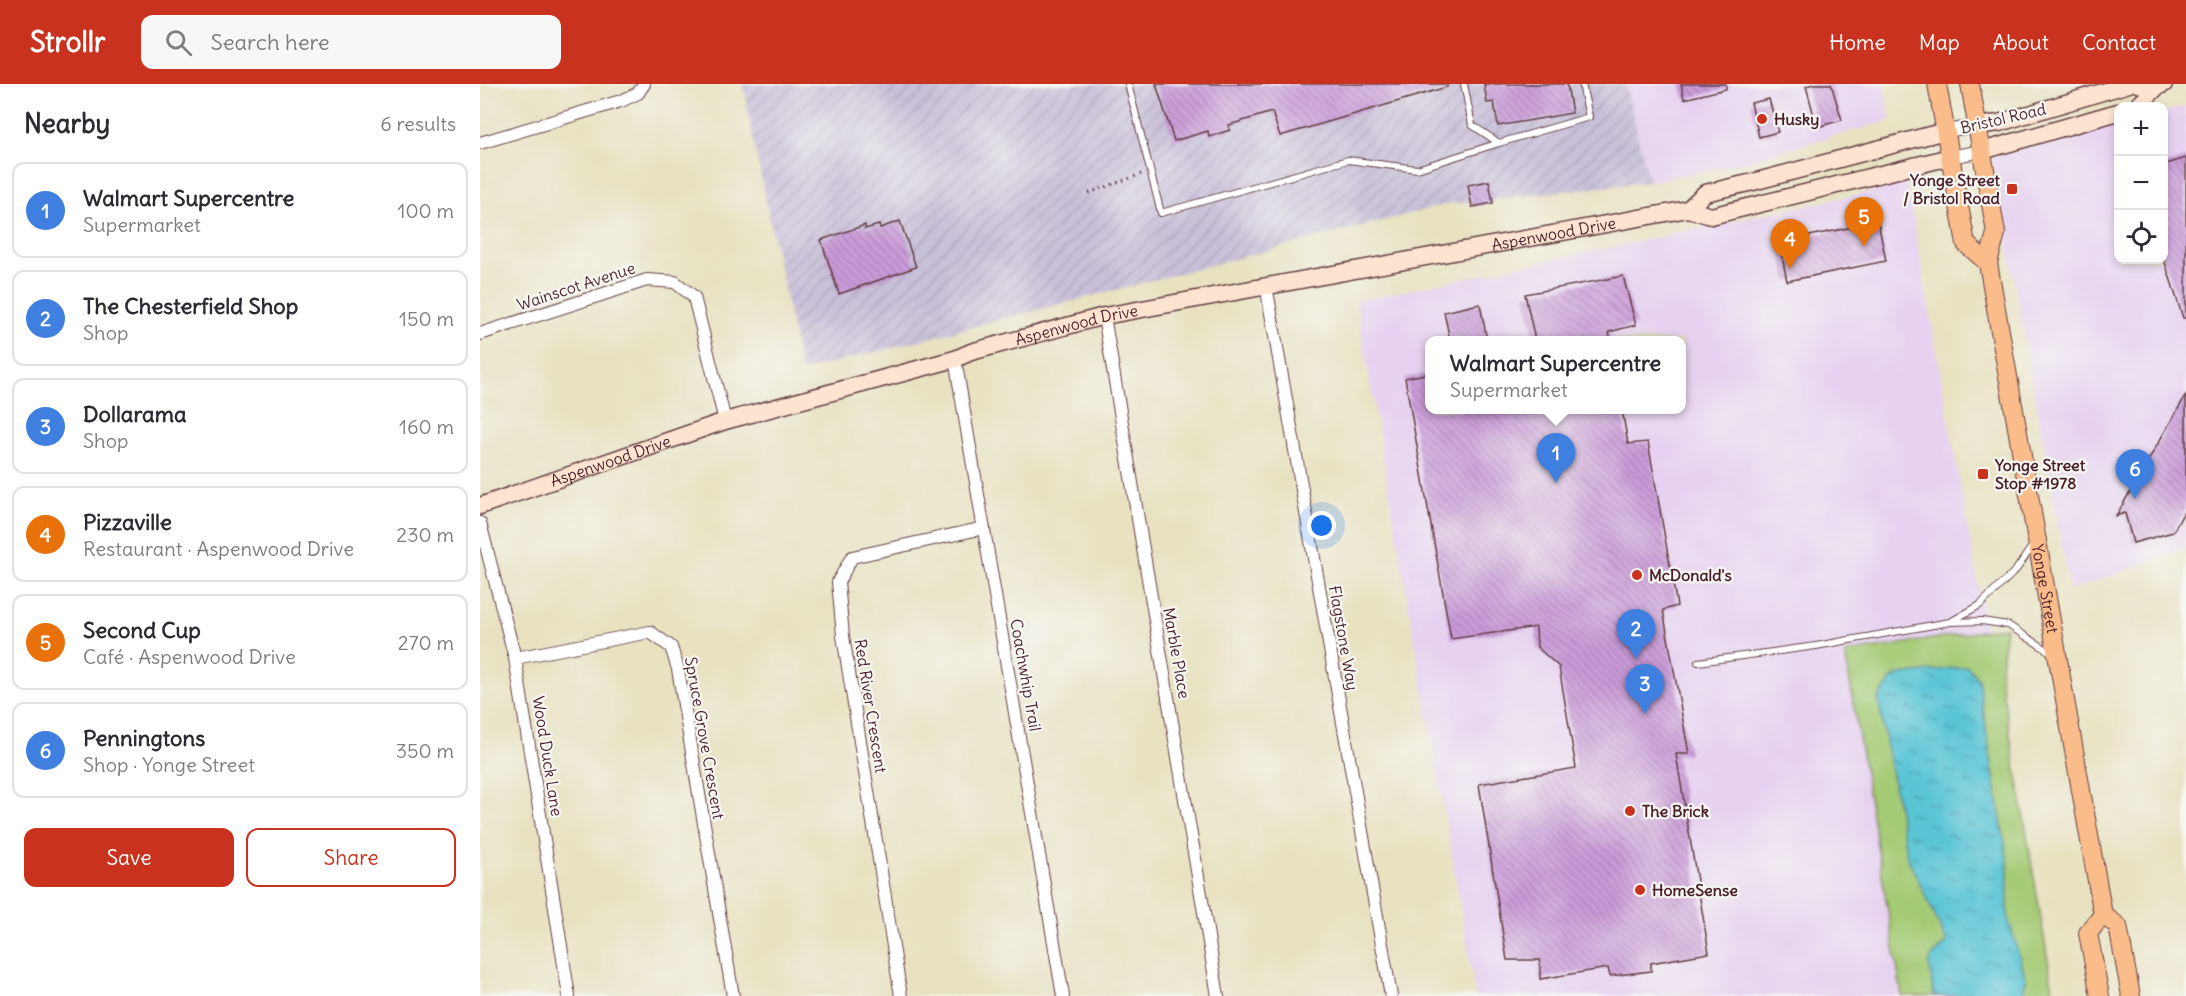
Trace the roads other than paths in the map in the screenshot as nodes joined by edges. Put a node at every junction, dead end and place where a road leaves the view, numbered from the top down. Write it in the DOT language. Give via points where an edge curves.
graph roads {
  1 [pos="644,84"];
  2 [pos="1128,84"];
  3 [pos="1464,84"];
  4 [pos="1582,84"];
  5 [pos="1937,84"];
  6 [pos="1970,84"];
  7 [pos="2129,84"];
  8 [pos="2138,84"];
  9 [pos="2161,85"];
  10 [pos="2142,102"];
  11 [pos="2114,113"];
  12 [pos="1977,126"];
  13 [pos="1945,131"];
  14 [pos="480,143"];
  15 [pos="1500,143"];
  16 [pos="1982,151"];
  17 [pos="1950,157"];
  18 [pos="1688,209"];
  19 [pos="1988,262"];
  20 [pos="1266,285"];
  21 [pos="1104,316"];
  22 [pos="480,334"];
  23 [pos="955,359"];
  24 [pos="725,421"];
  25 [pos="480,506"];
  26 [pos="480,523"];
  27 [pos="984,528"];
  28 [pos="2037,540"];
  29 [pos="1950,622"];
  30 [pos="2058,657"];
  31 [pos="515,658"];
  32 [pos="1698,662"];
  33 [pos="2103,915"];
  34 [pos="569,996"];
  35 [pos="733,996"];
  36 [pos="901,996"];
  37 [pos="1063,996"];
  38 [pos="1218,996"];
  39 [pos="1391,996"];
  40 [pos="2100,996"];
  41 [pos="2131,996"];
  1 -- 14 [label="street" via="638,93 621,100"];
  2 -- 15 [label="lane" via="1161,213 1348,160 1417,170"];
  3 -- 15 [label="lane" via="1472,124"];
  4 -- 15 [label="lane" via="1589,117"];
  5 -- 13 [label="main road"];
  6 -- 12 [label="main road, Yonge Street"];
  7 -- 12 [label="street, Bristol Road"];
  8 -- 9 [label="street"];
  9 -- 10 [label="street"];
  11 -- 16 [label="street, Bristol Road"];
  12 -- 13 [label="street, Bristol Road"];
  12 -- 16 [label="main road, Yonge Street"];
  13 -- 17 [label="main road"];
  13 -- 18 [label="street, Aspenwood Drive" via="1705,193"];
  16 -- 17 [label="street, Bristol Road"];
  16 -- 19 [label="main road, Yonge Street" via="1996,233"];
  17 -- 18 [label="street, Aspenwood Drive" via="1711,216"];
  17 -- 19 [label="main road" via="1966,244"];
  18 -- 20 [label="street, Aspenwood Drive"];
  19 -- 28 [label="main road, Yonge Street"];
  20 -- 21 [label="street, Aspenwood Drive"];
  20 -- 39 [label="street, Flagstone Way"];
  21 -- 23 [label="street, Aspenwood Drive"];
  21 -- 38 [label="street, Marble Place"];
  22 -- 24 [label="street, Wainscot Avenue" via="647,280 675,282 694,297"];
  23 -- 24 [label="street, Aspenwood Drive"];
  23 -- 27 [label="street, Coachwhip Trail"];
  24 -- 25 [label="street, Aspenwood Drive"];
  26 -- 31 [label="street, Wood Duck Lane"];
  27 -- 36 [label="street, Red River Crescent" via="852,557 838,582 843,636"];
  27 -- 37 [label="street, Coachwhip Trail"];
  28 -- 29 [label="lane" via="2016,570 1980,605"];
  28 -- 30 [label="main road, Yonge Street"];
  29 -- 30 [label="lane" via="2008,625"];
  29 -- 32 [label="lane"];
  30 -- 33 [label="main road, Yonge Street"];
  31 -- 34 [label="street, Wood Duck Lane"];
  31 -- 35 [label="street, Spruce Grove Crescent" via="650,632 671,647 678,669"];
  33 -- 40 [label="main road" via="2088,933"];
  33 -- 41 [label="main road, Yonge Street" via="2118,926"];
}
